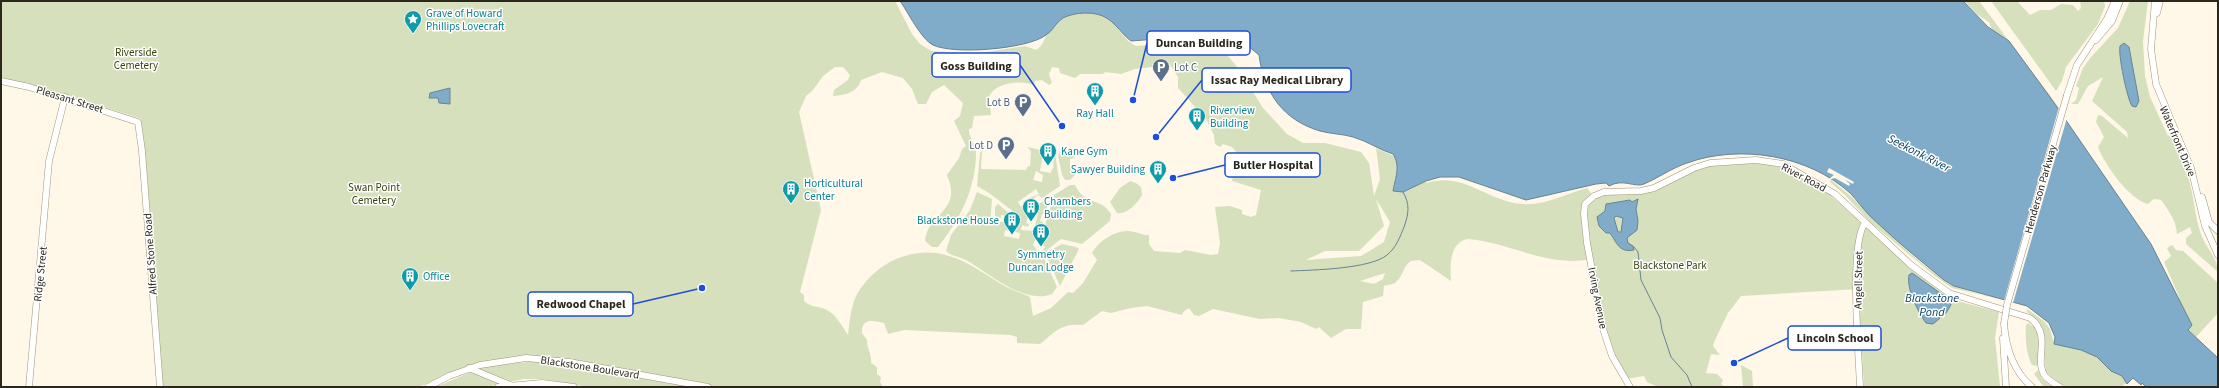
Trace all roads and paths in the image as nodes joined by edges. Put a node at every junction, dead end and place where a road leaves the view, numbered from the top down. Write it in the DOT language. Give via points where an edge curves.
graph roads {
  1 [pos="2115,1"];
  2 [pos="2121,1"];
  3 [pos="2155,1"];
  4 [pos="2160,1"];
  5 [pos="2153,24"];
  6 [pos="2083,55"];
  7 [pos="1,81"];
  8 [pos="65,97"];
  9 [pos="138,122"];
  10 [pos="2195,181"];
  11 [pos="1586,204"];
  12 [pos="1865,223"];
  13 [pos="2218,231"];
  14 [pos="2218,235"];
  15 [pos="2208,237"];
  16 [pos="2218,255"];
  17 [pos="2004,324"];
  18 [pos="469,368"];
  19 [pos="512,386"];
  20 [pos="29,387"];
  21 [pos="160,387"];
  22 [pos="428,387"];
  23 [pos="498,387"];
  24 [pos="574,387"];
  25 [pos="708,387"];
  26 [pos="1630,387"];
  27 [pos="1860,387"];
  28 [pos="2006,387"];
  29 [pos="2032,387"];
  30 [pos="2060,387"];
  1 -- 6 [label="street, Henderson Parkway" via="2107,19"];
  2 -- 6 [label="street, Henderson Parkway" via="2108,27"];
  3 -- 5 [label="street, Waterfront Drive"];
  4 -- 5 [label="street, Waterfront Drive"];
  5 -- 10 [label="street, Waterfront Drive" via="2151,52 2156,84"];
  6 -- 17 [label="street, Henderson Parkway, bridge" via="2074,71 2007,305"];
  7 -- 8 [label="street, Pleasant Street"];
  8 -- 9 [label="street, Pleasant Street"];
  8 -- 20 [label="street, Ridge Street" via="49,161"];
  9 -- 21 [label="street, Alfred Stone Road"];
  10 -- 13 [label="street" via="2208,221"];
  10 -- 15 [label="street, Waterfront Drive"];
  11 -- 12 [label="street, River Road" via="1594,196 1604,192 1641,192 1654,188 1702,165 1756,160 1783,164 1829,190"];
  11 -- 26 [label="street, Irving Avenue" via="1584,214 1587,243 1603,329 1612,356"];
  12 -- 27 [label="street, Angell Street" via="1859,236 1856,287"];
  12 -- 30 [label="street, River Road" via="1938,285 1957,296 2026,316 2036,323 2041,335 2043,372"];
  14 -- 15 [label="street"];
  15 -- 16 [label="street, Waterfront Drive"];
  17 -- 28 [label="street, Henderson Parkway"];
  17 -- 29 [label="street, Henderson Parkway" via="2012,360"];
  18 -- 19 [label="street"];
  18 -- 22 [label="street, Blackstone Boulevard"];
  18 -- 25 [label="street, Blackstone Boulevard" via="503,360 552,359"];
  19 -- 23 [label="street, Blackstone Boulevard"];
  19 -- 24 [label="street, Blackstone Boulevard" via="542,383"];
}
